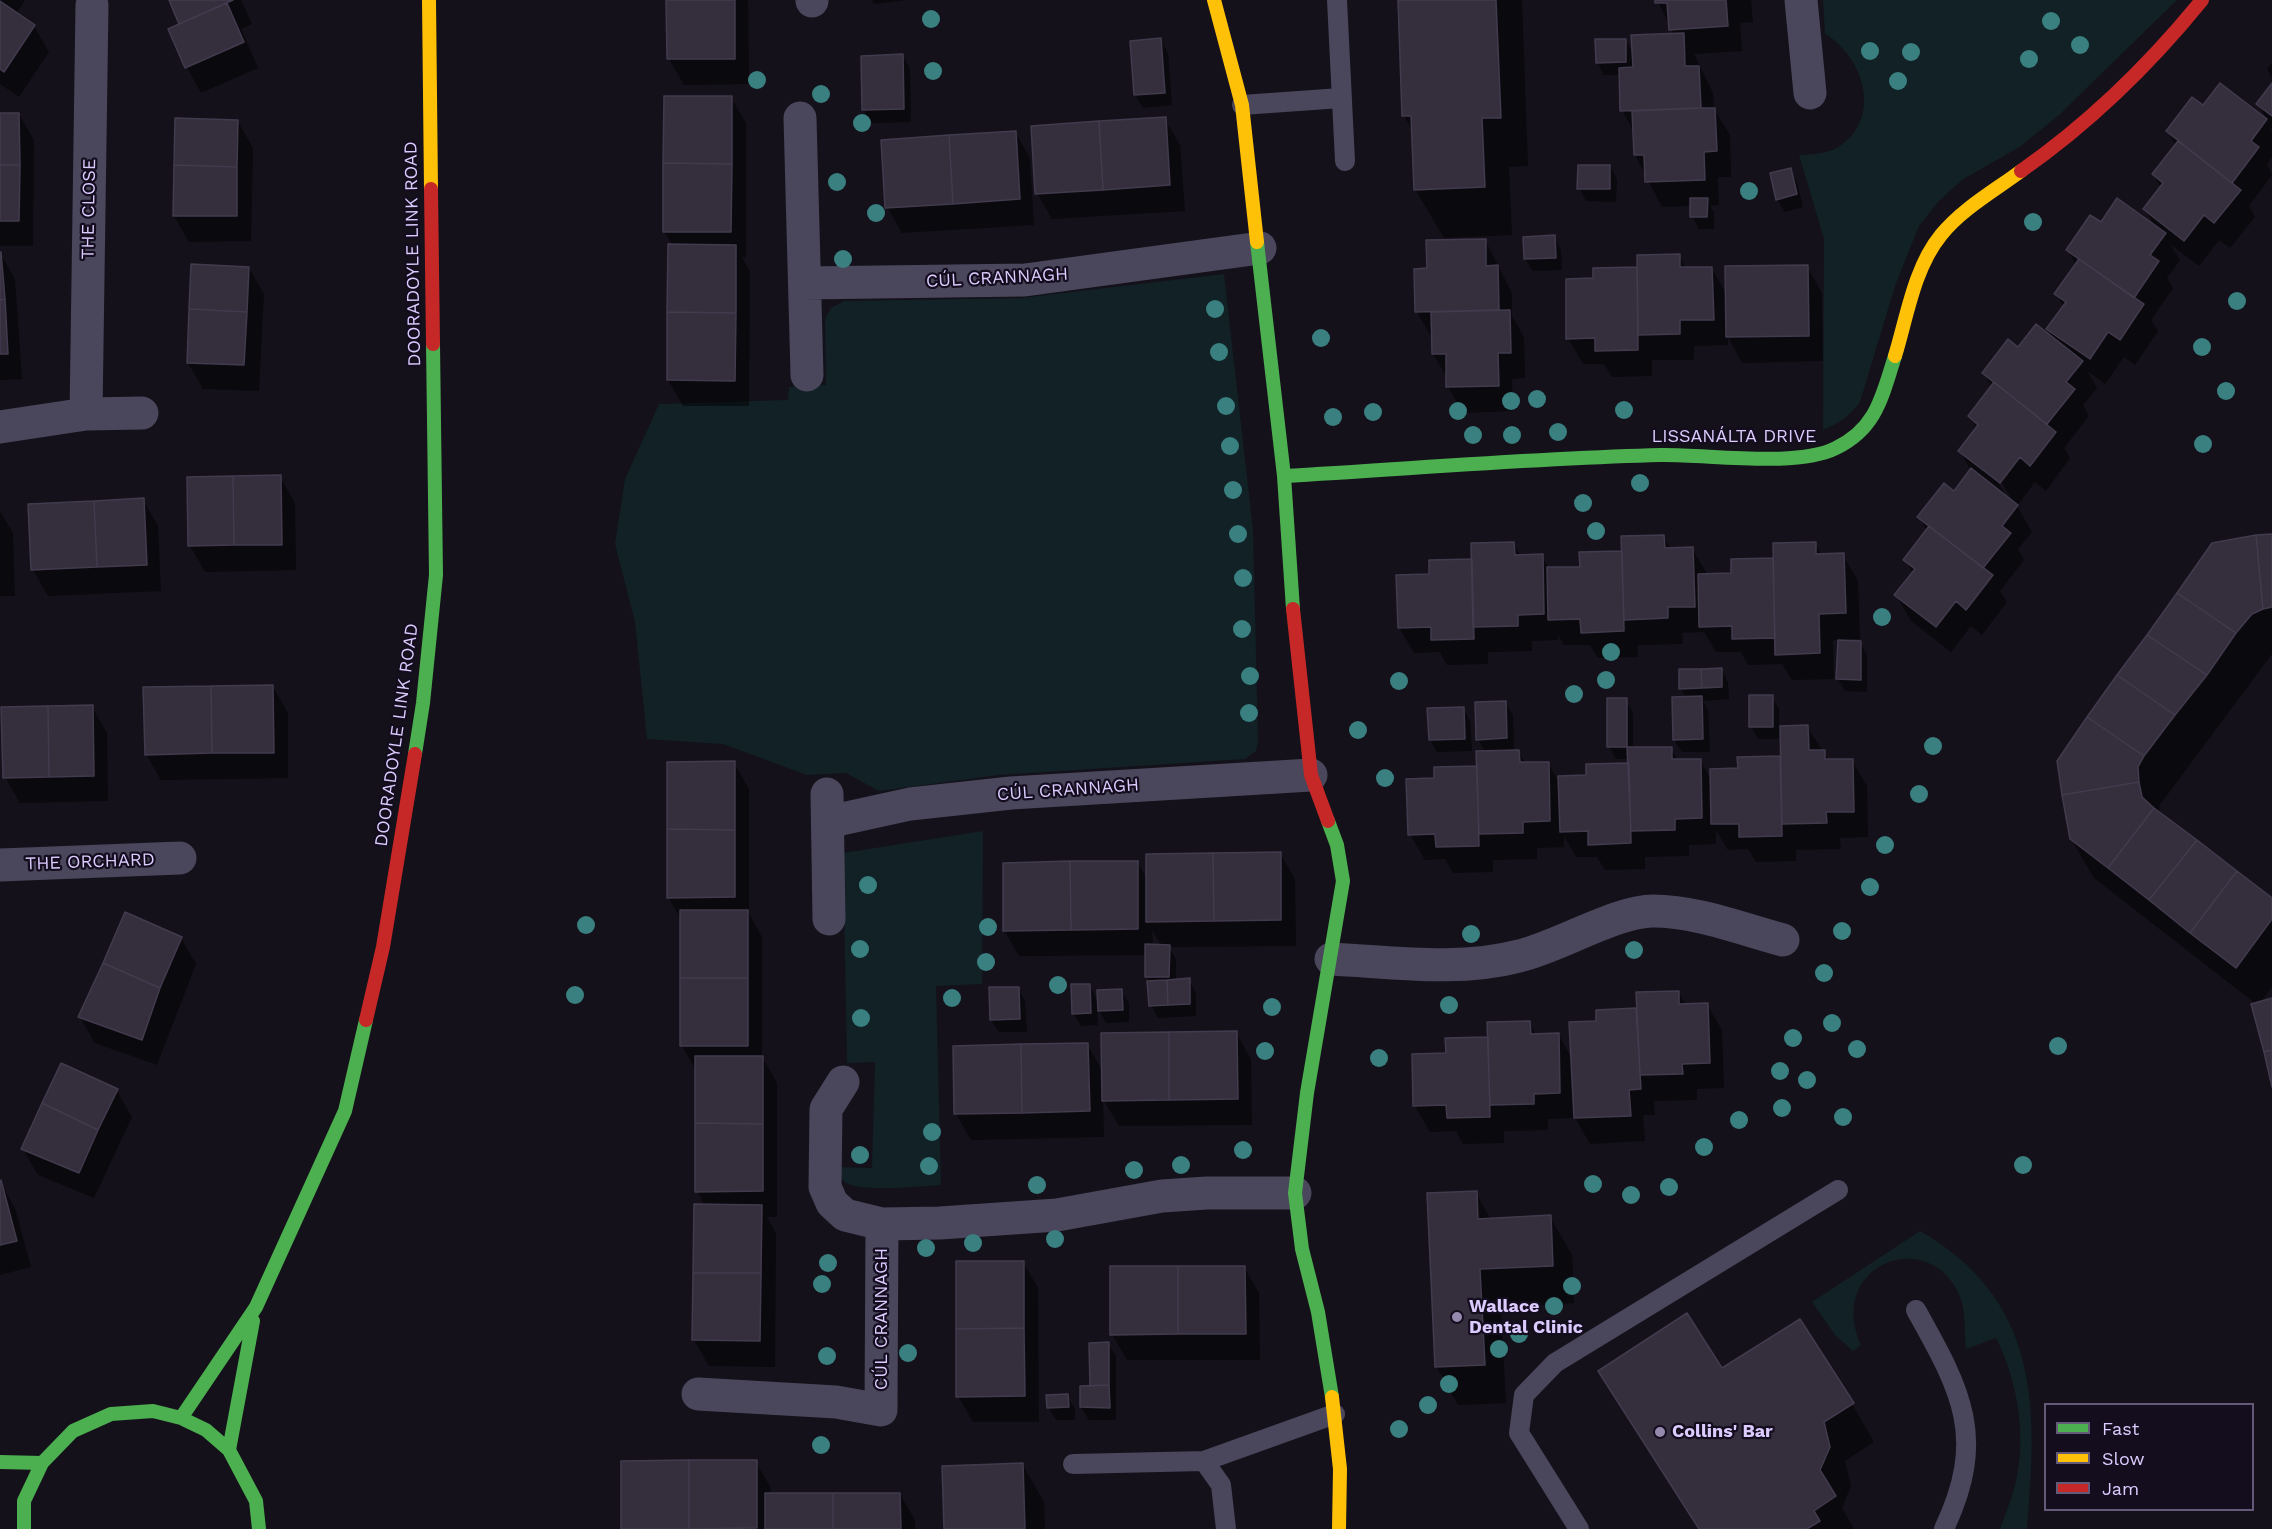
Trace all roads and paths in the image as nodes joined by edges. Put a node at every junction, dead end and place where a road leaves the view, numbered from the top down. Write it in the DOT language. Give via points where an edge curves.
graph roads {
  1 [pos="429,0"];
  2 [pos="1214,0"];
  3 [pos="1337,0"];
  4 [pos="1801,0"];
  5 [pos="2202,0"];
  6 [pos="92,5"];
  7 [pos="1810,93"];
  8 [pos="1341,98"];
  9 [pos="1242,105"];
  10 [pos="800,118"];
  11 [pos="1345,161"];
  12 [pos="1260,248"];
  13 [pos="805,283"];
  14 [pos="807,375"];
  15 [pos="142,413"];
  16 [pos="86,414"];
  17 [pos="0,427"];
  18 [pos="1284,476"];
  19 [pos="1311,775"];
  20 [pos="180,858"];
  21 [pos="0,865"];
  22 [pos="829,919"];
  23 [pos="1783,939"];
  24 [pos="1332,959"];
  25 [pos="843,1082"];
  26 [pos="1838,1191"];
  27 [pos="1295,1193"];
  28 [pos="882,1224"];
  29 [pos="256,1307"];
  30 [pos="1916,1310"];
  31 [pos="698,1394"];
  32 [pos="1335,1414"];
  33 [pos="181,1418"];
  34 [pos="230,1450"];
  35 [pos="1204,1461"];
  36 [pos="0,1462"];
  37 [pos="42,1463"];
  38 [pos="1073,1464"];
  39 [pos="256,1501"];
  40 [pos="24,1529"];
  41 [pos="259,1529"];
  42 [pos="274,1529"];
  43 [pos="1226,1529"];
  44 [pos="1339,1529"];
  45 [pos="1579,1529"];
  46 [pos="1944,1529"];
  1 -- 29 [label="street, DOORADOYLE LINK ROAD" via="436,575 423,704 383,947 345,1111"];
  2 -- 9 [label="street"];
  3 -- 8 [label="lane"];
  4 -- 7 [label="street"];
  5 -- 18 [label="street, LISSANÁLTA DRIVE" via="2070,137 1960,215 1940,236 1922,267 1878,411 1863,431 1826,454 1807,458 1661,455"];
  6 -- 16 [label="street, THE CLOSE"];
  8 -- 9 [label="lane"];
  8 -- 11 [label="lane"];
  9 -- 12 [label="street"];
  10 -- 13 [label="street"];
  12 -- 13 [label="street, CÚL CRANNAGH" via="1025,280"];
  12 -- 18 [label="street"];
  13 -- 14 [label="street"];
  15 -- 16 [label="street"];
  16 -- 17 [label="street"];
  18 -- 19 [label="street" via="1295,633"];
  19 -- 22 [label="street, CÚL CRANNAGH" via="828,808"];
  19 -- 24 [label="street" via="1341,861"];
  20 -- 21 [label="street, THE ORCHARD"];
  23 -- 24 [label="street" via="1653,911 1630,915 1521,956 1497,961 1431,964"];
  24 -- 27 [label="street" via="1306,1093"];
  25 -- 28 [label="street, CÚL CRANNAGH" via="826,1109 825,1187 832,1203 845,1215"];
  26 -- 45 [label="lane" via="1555,1363 1524,1395 1519,1433"];
  27 -- 28 [label="street, CÚL CRANNAGH" via="1162,1196 1057,1215"];
  27 -- 32 [label="street" via="1302,1249 1318,1312"];
  28 -- 31 [label="street, CÚL CRANNAGH" via="881,1410 836,1402"];
  29 -- 33 [label="street, DOORADOYLE LINK ROAD"];
  29 -- 34 [label="street, DOORADOYLE LINK ROAD"];
  30 -- 46 [label="lane" via="1962,1403 1968,1456 1957,1503"];
  32 -- 35 [label="lane"];
  32 -- 44 [label="street" via="1340,1469"];
  33 -- 34 [label="street" via="206,1430"];
  33 -- 37 [label="street" via="153,1411 111,1414 73,1431"];
  34 -- 39 [label="street"];
  35 -- 38 [label="lane"];
  35 -- 43 [label="lane" via="1221,1485"];
  36 -- 37 [label="street"];
  37 -- 40 [label="street" via="24,1501"];
  39 -- 41 [label="street"];
  39 -- 42 [label="street"];
}
